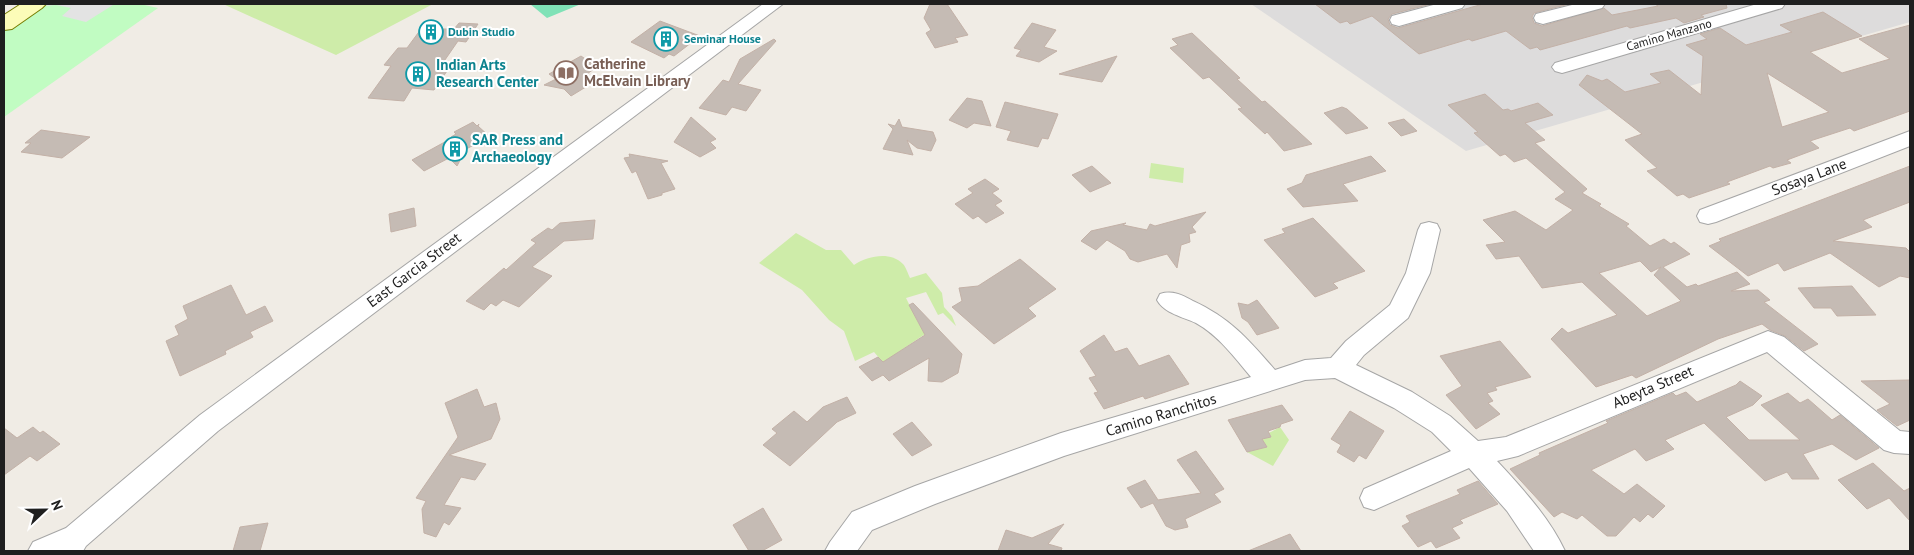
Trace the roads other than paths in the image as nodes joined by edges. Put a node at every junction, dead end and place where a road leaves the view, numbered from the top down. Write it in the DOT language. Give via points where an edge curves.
graph roads {
  1 [pos="35,4"];
  2 [pos="774,4"];
  3 [pos="1596,4"];
  4 [pos="1776,4"];
  5 [pos="1443,5"];
  6 [pos="1543,18"];
  7 [pos="1399,20"];
  8 [pos="4,24"];
  9 [pos="1562,67"];
  10 [pos="1910,138"];
  11 [pos="1708,216"];
  12 [pos="1430,230"];
  13 [pos="1169,300"];
  14 [pos="1338,368"];
  15 [pos="1270,382"];
  16 [pos="1910,444"];
  17 [pos="1473,454"];
  18 [pos="1374,498"];
  19 [pos="72,544"];
  20 [pos="43,551"];
  21 [pos="840,551"];
  22 [pos="1550,551"];
  1 -- 8 [label="street"];
  2 -- 19 [label="street, East Garcia Street" via="208,423"];
  3 -- 6 [label="street"];
  4 -- 9 [label="street, Camino Manzano"];
  5 -- 7 [label="street"];
  10 -- 11 [label="street, Sosaya Lane"];
  12 -- 14 [label="street" via="1418,273 1399,311 1355,348"];
  13 -- 15 [label="street" via="1206,318 1234,340"];
  14 -- 15 [label="street, Camino Ranchitos" via="1305,370"];
  14 -- 17 [label="street" via="1441,424"];
  15 -- 21 [label="street, Camino Ranchitos" via="1061,445 925,495 862,521"];
  16 -- 17 [label="street, Abeyta Street" via="1894,442 1768,341 1508,448"];
  17 -- 18 [label="street, Abeyta Street"];
  17 -- 22 [label="street" via="1517,502"];
  19 -- 20 [label="street, East Garcia Street"];
}
